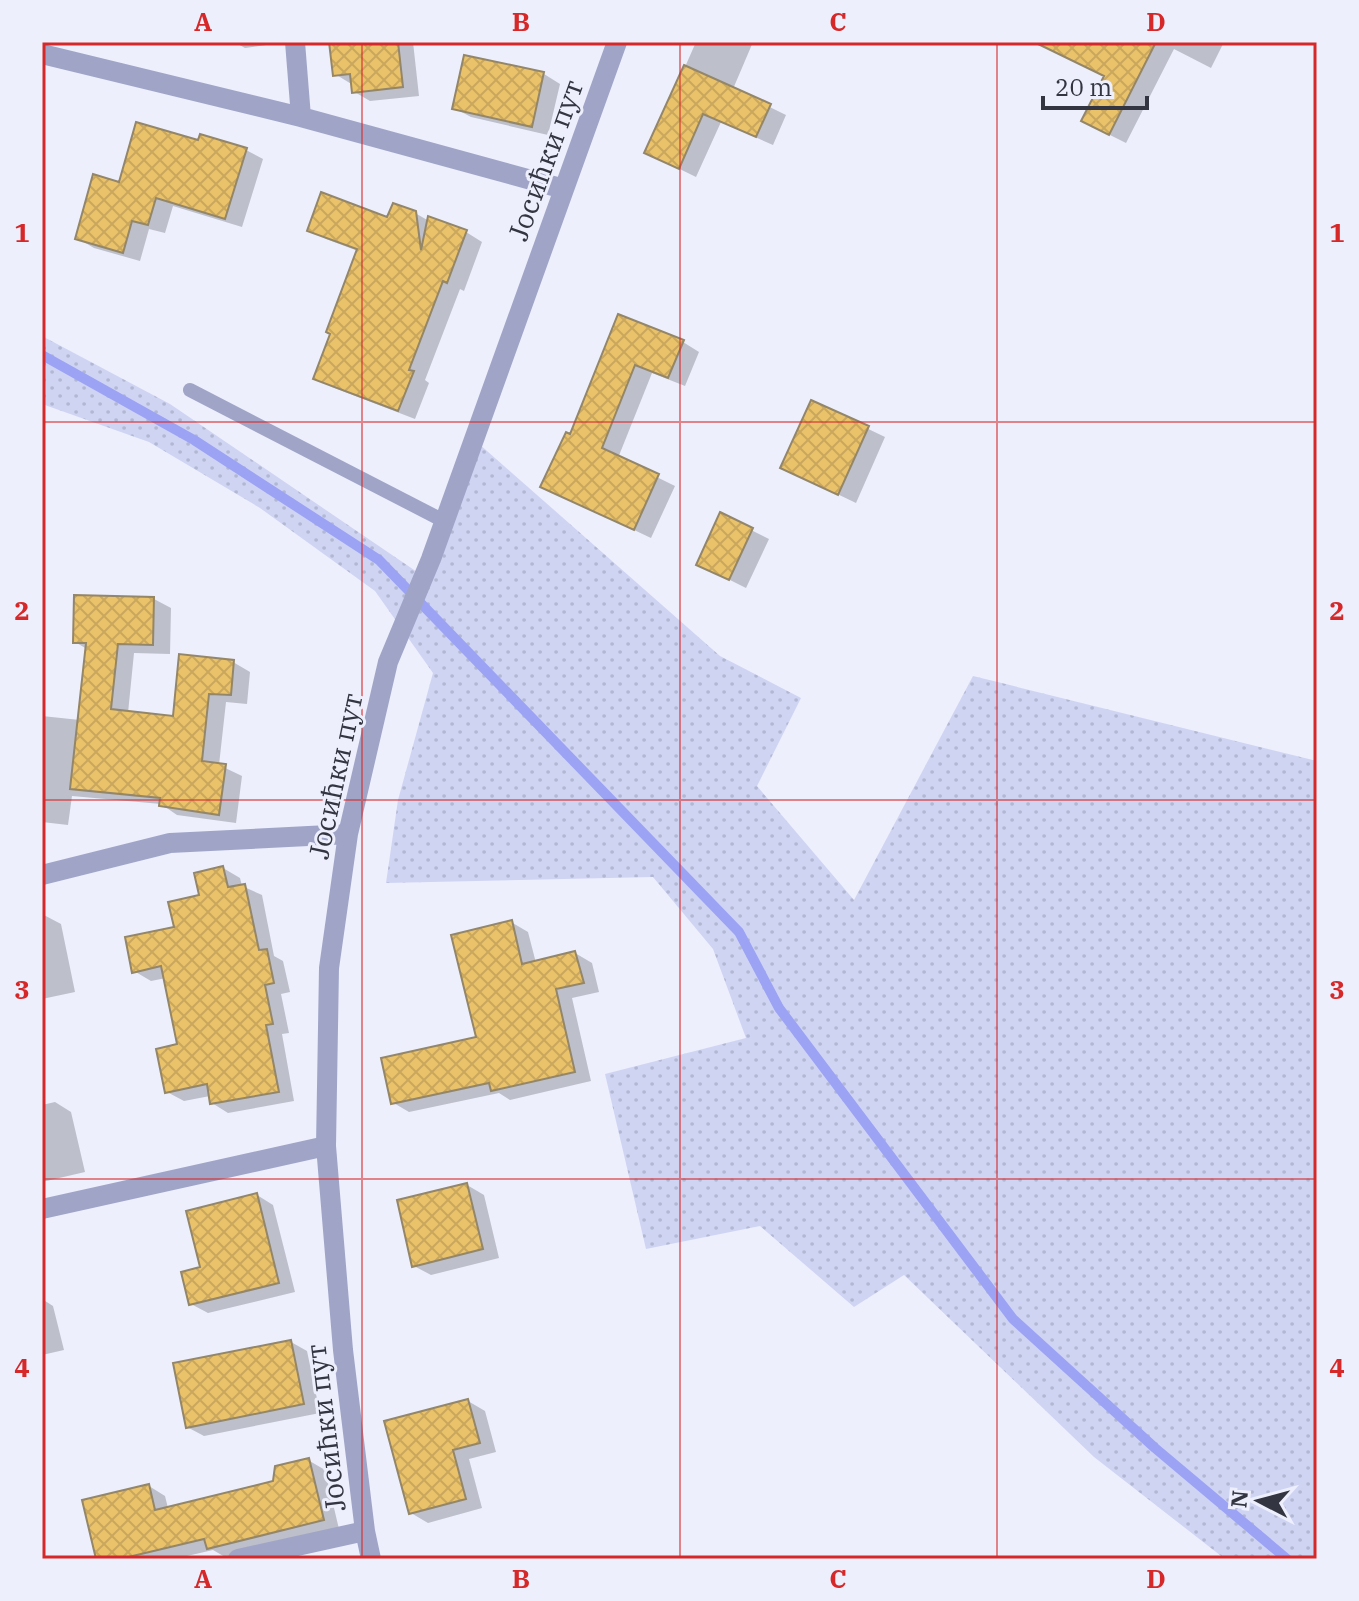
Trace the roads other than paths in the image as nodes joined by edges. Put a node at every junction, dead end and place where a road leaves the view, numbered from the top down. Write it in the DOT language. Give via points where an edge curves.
graph roads {
  1 [pos="295,42"];
  2 [pos="617,42"];
  3 [pos="42,54"];
  4 [pos="301,117"];
  5 [pos="564,189"];
  6 [pos="190,390"];
  7 [pos="444,521"];
  8 [pos="348,834"];
  9 [pos="42,875"];
  10 [pos="326,1146"];
  11 [pos="42,1209"];
  12 [pos="365,1531"];
  13 [pos="238,1559"];
  14 [pos="371,1559"];
  1 -- 4 [label="street"];
  2 -- 5 [label="street, Јосићки пут"];
  3 -- 4 [label="street"];
  4 -- 5 [label="street"];
  5 -- 7 [label="street, Јосићки пут"];
  6 -- 7 [label="lane"];
  7 -- 8 [label="street, Јосићки пут" via="388,662"];
  8 -- 9 [label="street" via="170,843"];
  8 -- 10 [label="street, Јосићки пут" via="329,968"];
  10 -- 11 [label="street"];
  10 -- 12 [label="street, Јосићки пут"];
  12 -- 13 [label="street"];
  12 -- 14 [label="street, Јосићки пут"];
}
